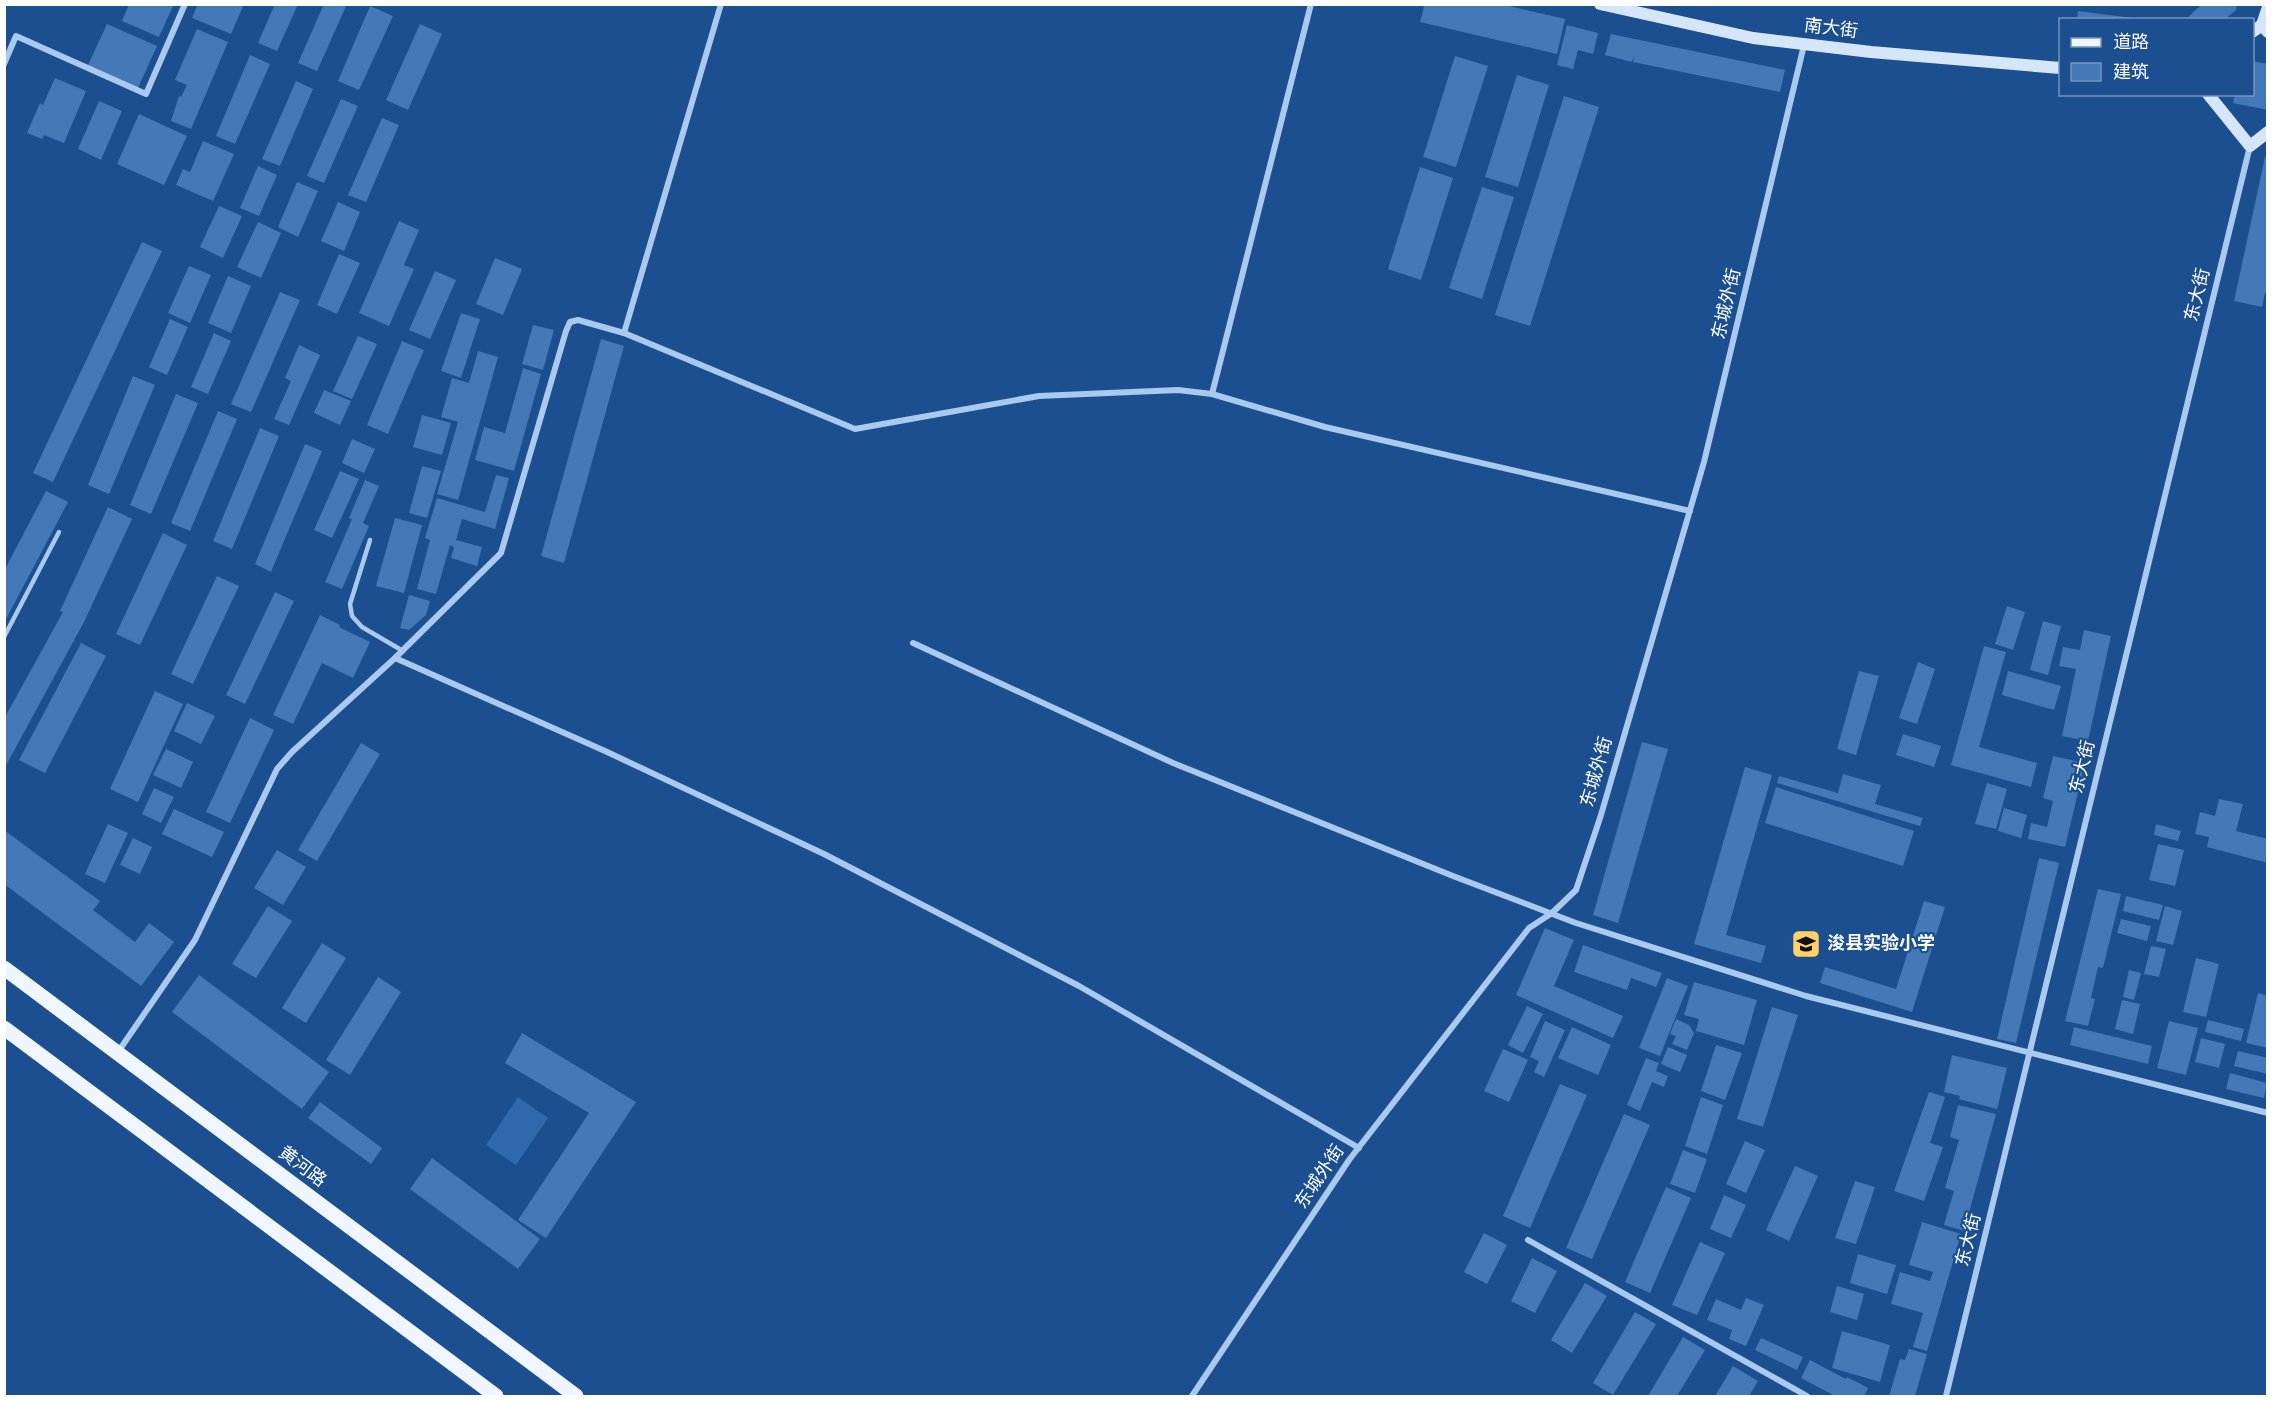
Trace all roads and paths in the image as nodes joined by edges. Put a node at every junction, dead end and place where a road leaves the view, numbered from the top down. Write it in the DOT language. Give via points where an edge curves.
graph roads {
  1 [pos="185,4"];
  2 [pos="721,4"];
  3 [pos="1311,4"];
  4 [pos="1600,4"];
  5 [pos="2268,7"];
  6 [pos="2261,30"];
  7 [pos="1804,44"];
  8 [pos="4,64"];
  9 [pos="2059,68"];
  10 [pos="2210,96"];
  11 [pos="2268,132"];
  12 [pos="2250,146"];
  13 [pos="624,333"];
  14 [pos="1212,394"];
  15 [pos="1690,511"];
  16 [pos="59,532"];
  17 [pos="370,540"];
  18 [pos="4,637"];
  19 [pos="913,644"];
  20 [pos="403,651"];
  21 [pos="395,658"];
  22 [pos="1552,913"];
  23 [pos="4,968"];
  24 [pos="4,1028"];
  25 [pos="117,1053"];
  26 [pos="2029,1054"];
  27 [pos="2268,1113"];
  28 [pos="1359,1148"];
  29 [pos="1528,1240"];
  30 [pos="496,1396"];
  31 [pos="576,1396"];
  32 [pos="1192,1396"];
  33 [pos="1807,1396"];
  34 [pos="1946,1396"];
  1 -- 8 [label="street" via="146,94 16,36"];
  2 -- 13 [label="street"];
  3 -- 14 [label="street"];
  4 -- 7 [label="street, 南大街" via="1753,38"];
  5 -- 6 [label="street"];
  7 -- 9 [label="street, 南大街"];
  7 -- 15 [label="street, 东城外街"];
  10 -- 12 [label="street"];
  11 -- 12 [label="street"];
  12 -- 26 [label="street, 东大街"];
  13 -- 14 [label="street" via="855,429 1039,396 1178,390"];
  13 -- 20 [label="street" via="578,320 570,322 501,553"];
  14 -- 15 [label="street" via="1325,427"];
  15 -- 22 [label="street, 东城外街" via="1585,863 1575,890"];
  16 -- 18 [label="lane"];
  17 -- 20 [label="lane" via="350,604 352,616 362,627"];
  19 -- 22 [label="street" via="1173,763"];
  20 -- 21 [label="street"];
  21 -- 25 [label="street" via="277,769 195,940"];
  21 -- 28 [label="street" via="835,859 1079,986"];
  22 -- 26 [label="street" via="1806,996"];
  22 -- 28 [label="street, 东城外街" via="1529,928"];
  23 -- 25 [label="main road, 黄河路"];
  24 -- 30 [label="main road"];
  25 -- 31 [label="main road, 黄河路"];
  26 -- 27 [label="street"];
  26 -- 34 [label="street, 东大街"];
  28 -- 32 [label="street, 东城外街"];
  29 -- 33 [label="street"];
}
